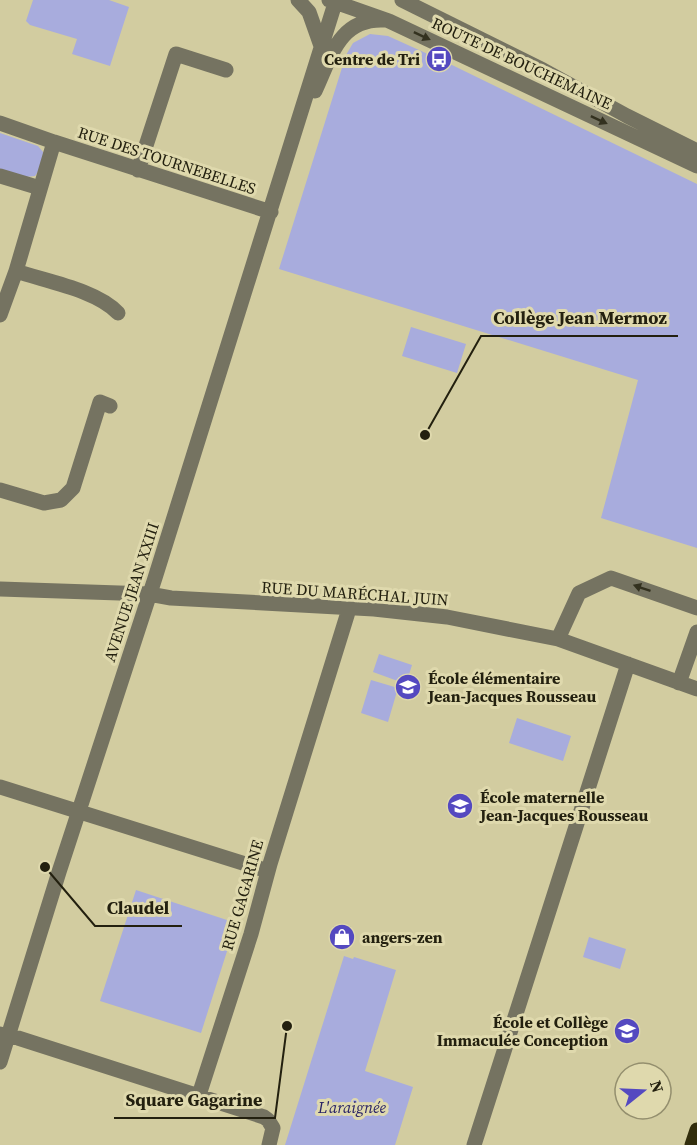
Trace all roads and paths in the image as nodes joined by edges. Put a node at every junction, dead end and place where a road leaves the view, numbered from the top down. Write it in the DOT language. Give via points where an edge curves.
graph roads {
  1 [pos="298,0"];
  2 [pos="333,0"];
  3 [pos="402,0"];
  4 [pos="389,21"];
  5 [pos="321,46"];
  6 [pos="226,70"];
  7 [pos="0,123"];
  8 [pos="295,134"];
  9 [pos="54,142"];
  10 [pos="697,151"];
  11 [pos="697,166"];
  12 [pos="138,170"];
  13 [pos="0,176"];
  14 [pos="40,188"];
  15 [pos="271,212"];
  16 [pos="16,271"];
  17 [pos="117,313"];
  18 [pos="0,315"];
  19 [pos="110,406"];
  20 [pos="0,490"];
  21 [pos="0,589"];
  22 [pos="149,594"];
  23 [pos="697,608"];
  24 [pos="348,609"];
  25 [pos="697,632"];
  26 [pos="558,639"];
  27 [pos="628,664"];
  28 [pos="679,683"];
  29 [pos="697,689"];
  30 [pos="0,788"];
  31 [pos="79,813"];
  32 [pos="268,871"];
  33 [pos="4,1035"];
  34 [pos="0,1062"];
  35 [pos="199,1095"];
  36 [pos="697,1130"];
  37 [pos="269,1145"];
  38 [pos="474,1145"];
  39 [pos="692,1145"];
  1 -- 5 [label="street" via="309,12"];
  2 -- 4 [label="street, ROUTE DE BOUCHEMAINE"];
  2 -- 5 [label="street, AVENUE JEAN XXIII"];
  3 -- 10 [label="street, ROUTE DE BOUCHEMAINE"];
  4 -- 8 [label="street, AVENUE JEAN XXIII" via="367,21 343,35"];
  4 -- 11 [label="street, ROUTE DE BOUCHEMAINE, one-way"];
  5 -- 8 [label="street, AVENUE JEAN XXIII"];
  6 -- 12 [label="street" via="176,54"];
  7 -- 9 [label="street"];
  8 -- 15 [label="street, AVENUE JEAN XXIII"];
  9 -- 12 [label="street, RUE DES TOURNEBELLES"];
  9 -- 14 [label="street, RUE DES TOURNEBELLES"];
  12 -- 15 [label="street, RUE DES TOURNEBELLES"];
  13 -- 14 [label="street"];
  14 -- 16 [label="street, RUE DES TOURNEBELLES"];
  15 -- 22 [label="street, AVENUE JEAN XXIII"];
  16 -- 17 [label="street" via="90,294 110,304"];
  16 -- 18 [label="street, RUE DES TOURNEBELLES"];
  19 -- 20 [label="street" via="100,402 73,488 61,501 44,502"];
  21 -- 22 [label="street, RUE DU MARÉCHAL JUIN"];
  22 -- 24 [label="street, RUE DU MARÉCHAL JUIN"];
  22 -- 31 [label="street, AVENUE JEAN XXIII"];
  23 -- 26 [label="street, one-way" via="611,578 579,593"];
  24 -- 26 [label="street, RUE DU MARÉCHAL JUIN" via="447,617"];
  24 -- 32 [label="street, RUE GAGARINE"];
  25 -- 28 [label="street"];
  26 -- 27 [label="street, RUE DU MARÉCHAL JUIN"];
  27 -- 28 [label="street, RUE DU MARÉCHAL JUIN"];
  27 -- 38 [label="street"];
  28 -- 29 [label="street, RUE DU MARÉCHAL JUIN"];
  30 -- 31 [label="street"];
  31 -- 32 [label="street"];
  31 -- 33 [label="street, AVENUE JEAN XXIII"];
  32 -- 35 [label="street, RUE GAGARINE"];
  33 -- 34 [label="street, AVENUE JEAN XXIII"];
  33 -- 35 [label="street"];
  35 -- 37 [label="street" via="268,1120 273,1128"];
  36 -- 39 [label="main road"];
}
